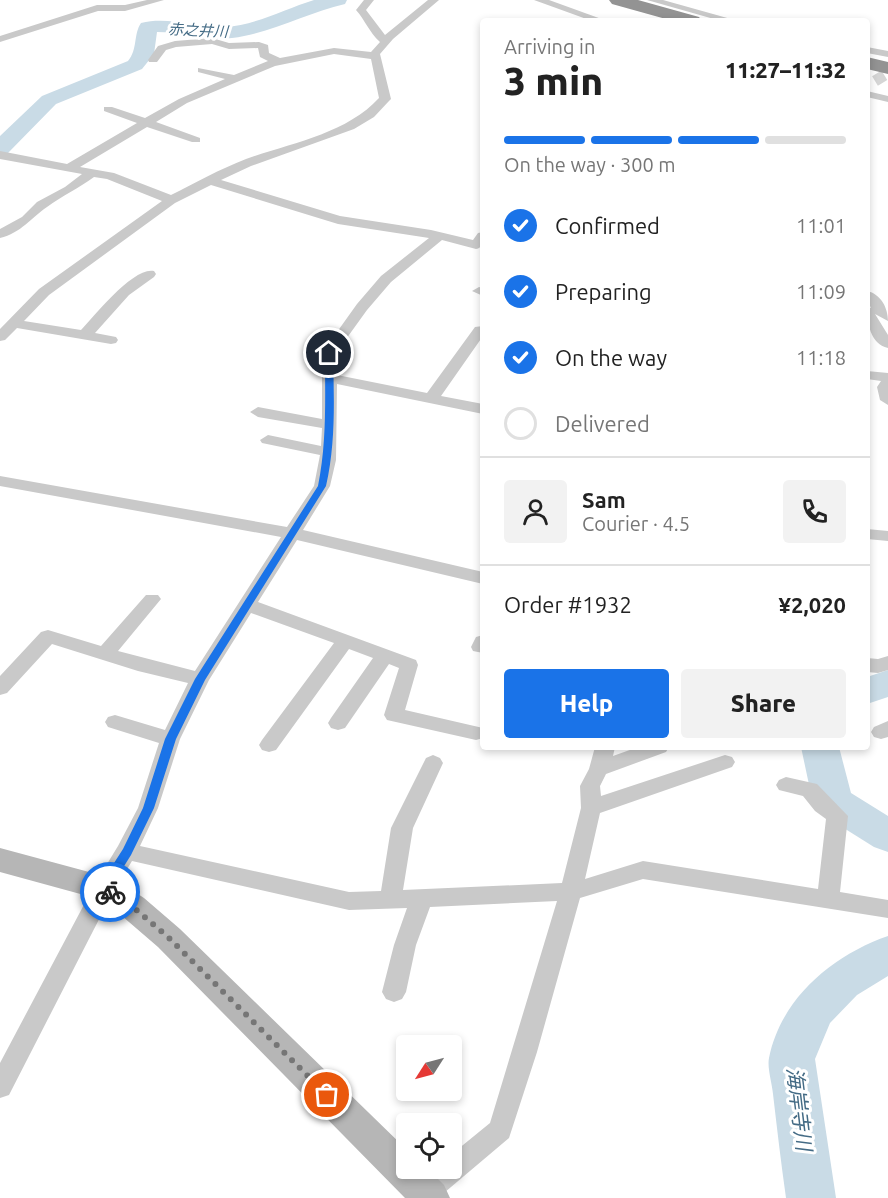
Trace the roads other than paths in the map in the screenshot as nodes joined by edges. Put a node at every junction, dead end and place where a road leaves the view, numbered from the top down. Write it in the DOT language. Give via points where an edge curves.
graph roads {
  1 [pos="159,0"];
  2 [pos="369,0"];
  3 [pos="434,0"];
  4 [pos="539,0"];
  5 [pos="593,0"];
  6 [pos="618,0"];
  7 [pos="652,0"];
  8 [pos="701,1"];
  9 [pos="701,17"];
  10 [pos="593,18"];
  11 [pos="654,18"];
  12 [pos="0,39"];
  13 [pos="385,41"];
  14 [pos="870,51"];
  15 [pos="888,54"];
  16 [pos="374,56"];
  17 [pos="153,60"];
  18 [pos="277,61"];
  19 [pos="202,70"];
  20 [pos="236,80"];
  21 [pos="870,95"];
  22 [pos="888,99"];
  23 [pos="108,109"];
  24 [pos="147,123"];
  25 [pos="196,140"];
  26 [pos="2,155"];
  27 [pos="69,168"];
  28 [pos="91,173"];
  29 [pos="211,181"];
  30 [pos="171,200"];
  31 [pos="0,234"];
  32 [pos="438,237"];
  33 [pos="480,242"];
  34 [pos="149,274"];
  35 [pos="870,296"];
  36 [pos="870,317"];
  37 [pos="888,317"];
  38 [pos="5,330"];
  39 [pos="480,330"];
  40 [pos="85,335"];
  41 [pos="111,340"];
  42 [pos="888,344"];
  43 [pos="870,375"];
  44 [pos="888,377"];
  45 [pos="329,378"];
  46 [pos="888,382"];
  47 [pos="431,399"];
  48 [pos="888,399"];
  49 [pos="480,409"];
  50 [pos="258,412"];
  51 [pos="330,425"];
  52 [pos="268,440"];
  53 [pos="328,452"];
  54 [pos="0,481"];
  55 [pos="291,533"];
  56 [pos="870,534"];
  57 [pos="888,536"];
  58 [pos="480,577"];
  59 [pos="152,599"];
  60 [pos="248,605"];
  61 [pos="346,640"];
  62 [pos="105,654"];
  63 [pos="385,655"];
  64 [pos="888,663"];
  65 [pos="870,665"];
  66 [pos="7,670"];
  67 [pos="200,679"];
  68 [pos="0,688"];
  69 [pos="115,722"];
  70 [pos="338,723"];
  71 [pos="476,733"];
  72 [pos="170,739"];
  73 [pos="269,745"];
  74 [pos="643,750"];
  75 [pos="602,758"];
  76 [pos="725,762"];
  77 [pos="433,763"];
  78 [pos="786,785"];
  79 [pos="591,808"];
  80 [pos="127,851"];
  81 [pos="0,860"];
  82 [pos="104,888"];
  83 [pos="571,892"];
  84 [pos="422,898"];
  85 [pos="391,899"];
  86 [pos="828,899"];
  87 [pos="885,908"];
  88 [pos="394,992"];
  89 [pos="0,1087"];
  90 [pos="427,1196"];
  1 -- 12 [label="street" via="119,9 97,8"];
  2 -- 13 [label="street" via="361,10"];
  3 -- 13 [label="street"];
  4 -- 10 [label="street"];
  5 -- 11 [label="highway"];
  6 -- 9 [label="highway"];
  7 -- 9 [label="street"];
  8 -- 9 [label="street" via="707,7"];
  13 -- 16 [label="street"];
  14 -- 15 [label="street"];
  16 -- 18 [label="street" via="334,51"];
  16 -- 29 [label="street" via="385,99 370,115 350,127 247,163"];
  17 -- 18 [label="street" via="162,48 212,41 230,46 260,45 267,58"];
  18 -- 20 [label="street"];
  19 -- 20 [label="street"];
  20 -- 24 [label="street" via="183,101"];
  21 -- 22 [label="street"];
  23 -- 24 [label="street"];
  24 -- 25 [label="street"];
  24 -- 27 [label="street"];
  26 -- 27 [label="street"];
  27 -- 28 [label="street"];
  28 -- 30 [label="street" via="122,179"];
  28 -- 31 [label="street"];
  29 -- 30 [label="street"];
  29 -- 32 [label="street" via="338,220"];
  30 -- 38 [label="street" via="44,292"];
  32 -- 33 [label="street"];
  32 -- 45 [label="street" via="386,279 362,307 329,353"];
  34 -- 40 [label="street" via="124,292"];
  35 -- 37 [label="street"];
  36 -- 42 [label="street"];
  38 -- 40 [label="street"];
  39 -- 47 [label="street"];
  40 -- 41 [label="street"];
  43 -- 44 [label="street"];
  45 -- 47 [label="street"];
  45 -- 51 [label="street"];
  46 -- 48 [label="street"];
  47 -- 49 [label="street"];
  50 -- 51 [label="street"];
  51 -- 53 [label="street"];
  52 -- 53 [label="street"];
  53 -- 55 [label="street" via="322,486"];
  54 -- 55 [label="street"];
  55 -- 58 [label="street"];
  55 -- 60 [label="street"];
  56 -- 57 [label="street"];
  59 -- 62 [label="street"];
  60 -- 61 [label="street"];
  60 -- 67 [label="street"];
  61 -- 63 [label="street"];
  61 -- 73 [label="street"];
  62 -- 66 [label="street" via="48,636"];
  62 -- 67 [label="street"];
  63 -- 70 [label="street"];
  63 -- 71 [label="street" via="409,665 394,715"];
  64 -- 65 [label="street"];
  66 -- 68 [label="street"];
  67 -- 72 [label="street"];
  69 -- 72 [label="street"];
  72 -- 80 [label="street" via="148,808"];
  74 -- 75 [label="street"];
  75 -- 79 [label="street" via="590,786"];
  76 -- 79 [label="street"];
  77 -- 85 [label="street" via="402,828"];
  78 -- 86 [label="street" via="810,790 837,816"];
  79 -- 83 [label="street"];
  80 -- 82 [label="street"];
  80 -- 85 [label="street" via="349,901"];
  81 -- 82 [label="main road"];
  82 -- 89 [label="street"];
  82 -- 90 [label="main road" via="169,938"];
  83 -- 84 [label="street"];
  83 -- 86 [label="street" via="643,870"];
  83 -- 90 [label="street" via="500,1130"];
  84 -- 85 [label="street"];
  84 -- 88 [label="street"];
  86 -- 87 [label="street"];
}
